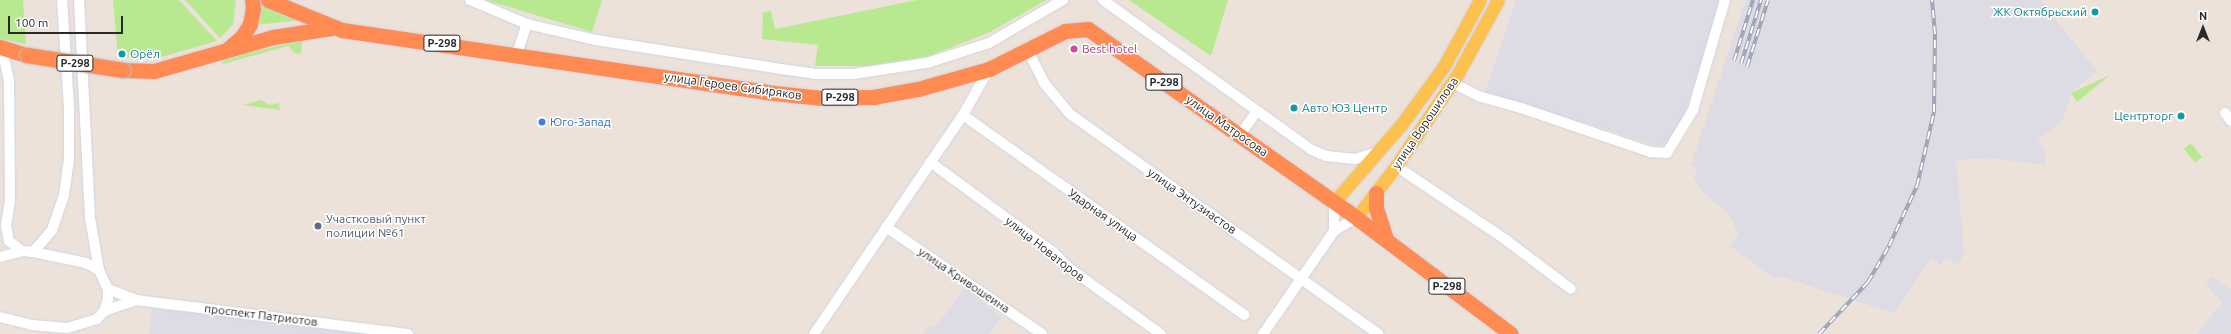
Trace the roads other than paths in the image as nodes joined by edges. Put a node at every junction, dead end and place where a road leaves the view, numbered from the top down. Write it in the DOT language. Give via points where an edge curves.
graph roads {
  1 [pos="62,0"];
  2 [pos="79,0"];
  3 [pos="252,0"];
  4 [pos="268,0"];
  5 [pos="470,0"];
  6 [pos="1063,0"];
  7 [pos="1103,0"];
  8 [pos="1480,0"];
  9 [pos="1498,0"];
  10 [pos="1725,0"];
  11 [pos="526,24"];
  12 [pos="335,28"];
  13 [pos="1088,29"];
  14 [pos="1,48"];
  15 [pos="1027,49"];
  16 [pos="226,51"];
  17 [pos="517,54"];
  18 [pos="989,69"];
  19 [pos="1451,82"];
  20 [pos="1257,111"];
  21 [pos="963,115"];
  22 [pos="1240,135"];
  23 [pos="1378,152"];
  24 [pos="930,162"];
  25 [pos="1396,166"];
  26 [pos="1376,192"];
  27 [pos="1334,202"];
  28 [pos="1356,218"];
  29 [pos="6,226"];
  30 [pos="886,227"];
  31 [pos="1334,231"];
  32 [pos="0,239"];
  33 [pos="1387,240"];
  34 [pos="22,251"];
  35 [pos="33,252"];
  36 [pos="0,257"];
  37 [pos="99,270"];
  38 [pos="1302,280"];
  39 [pos="108,289"];
  40 [pos="1571,289"];
  41 [pos="136,300"];
  42 [pos="104,311"];
  43 [pos="1244,315"];
  44 [pos="0,317"];
  45 [pos="380,332"];
  46 [pos="1268,332"];
  47 [pos="1508,333"];
  48 [pos="408,334"];
  49 [pos="814,334"];
  50 [pos="1042,334"];
  51 [pos="1161,334"];
  52 [pos="1378,334"];
  1 -- 35 [label="street" via="69,107 68,160 64,195 52,230"];
  2 -- 37 [label="street" via="90,218"];
  3 -- 16 [label="highway" via="250,24 242,37"];
  4 -- 12 [label="highway, Р-298"];
  5 -- 11 [label="street, улица Героев Сибиряков"];
  6 -- 11 [label="street, улица Героев Сибиряков" via="989,43 927,63 853,74 816,74 670,53"];
  7 -- 20 [label="street"];
  8 -- 23 [label="main road, улица Ворошилова" via="1444,66"];
  9 -- 19 [label="main road, улица Ворошилова"];
  10 -- 19 [label="street" via="1693,110 1667,153 1650,152 1478,96"];
  11 -- 17 [label="street"];
  12 -- 16 [label="highway, Р-298" via="273,38"];
  12 -- 17 [label="highway, улица Героев Сибиряков / Р-298"];
  13 -- 15 [label="highway, улица Героев Сибиряков / Р-298" via="1065,31"];
  13 -- 22 [label="highway, улица Матросова / Р-298"];
  14 -- 16 [label="highway, Р-298, bridge" via="27,55 123,70 154,70"];
  14 -- 29 [label="street" via="8,81 10,200"];
  15 -- 18 [label="highway, улица Героев Сибиряков / Р-298"];
  15 -- 38 [label="street, улица Энтузиастов" via="1044,83 1070,114"];
  17 -- 18 [label="highway, улица Героев Сибиряков / Р-298" via="766,92 822,98 873,97 918,89"];
  18 -- 21 [label="street"];
  19 -- 25 [label="main road, улица Ворошилова"];
  20 -- 22 [label="street"];
  20 -- 23 [label="street" via="1312,150 1326,156 1355,159"];
  21 -- 24 [label="street"];
  21 -- 43 [label="street, Ударная улица"];
  22 -- 27 [label="highway, улица Матросова / Р-298"];
  23 -- 27 [label="main road, улица Ворошилова"];
  24 -- 30 [label="street"];
  24 -- 51 [label="street, улица Новаторов" via="1053,252 1069,268"];
  25 -- 26 [label="main road, улица Ворошилова"];
  25 -- 40 [label="street" via="1506,240"];
  26 -- 28 [label="main road, улица Ворошилова"];
  26 -- 33 [label="highway" via="1376,208"];
  27 -- 28 [label="highway, Р-298"];
  27 -- 31 [label="street"];
  28 -- 31 [label="street, улица Ворошилова"];
  28 -- 33 [label="highway, Р-298"];
  29 -- 32 [label="street"];
  29 -- 34 [label="street" via="9,241"];
  30 -- 49 [label="street"];
  30 -- 50 [label="street, улица Кривошеина"];
  31 -- 38 [label="street, улица Ворошилова"];
  33 -- 47 [label="highway, Р-298"];
  34 -- 35 [label="street"];
  34 -- 36 [label="street"];
  35 -- 37 [label="street" via="68,257"];
  37 -- 39 [label="street"];
  38 -- 46 [label="street, улица Ворошилова"];
  38 -- 52 [label="street, улица Энтузиастов"];
  39 -- 41 [label="street, проспект Патриотов"];
  39 -- 42 [label="street"];
  41 -- 42 [label="street, проспект Патриотов"];
  41 -- 45 [label="street, проспект Патриотов"];
  42 -- 44 [label="street" via="88,324 68,328 32,326"];
  45 -- 48 [label="street, проспект Патриотов"];
}
